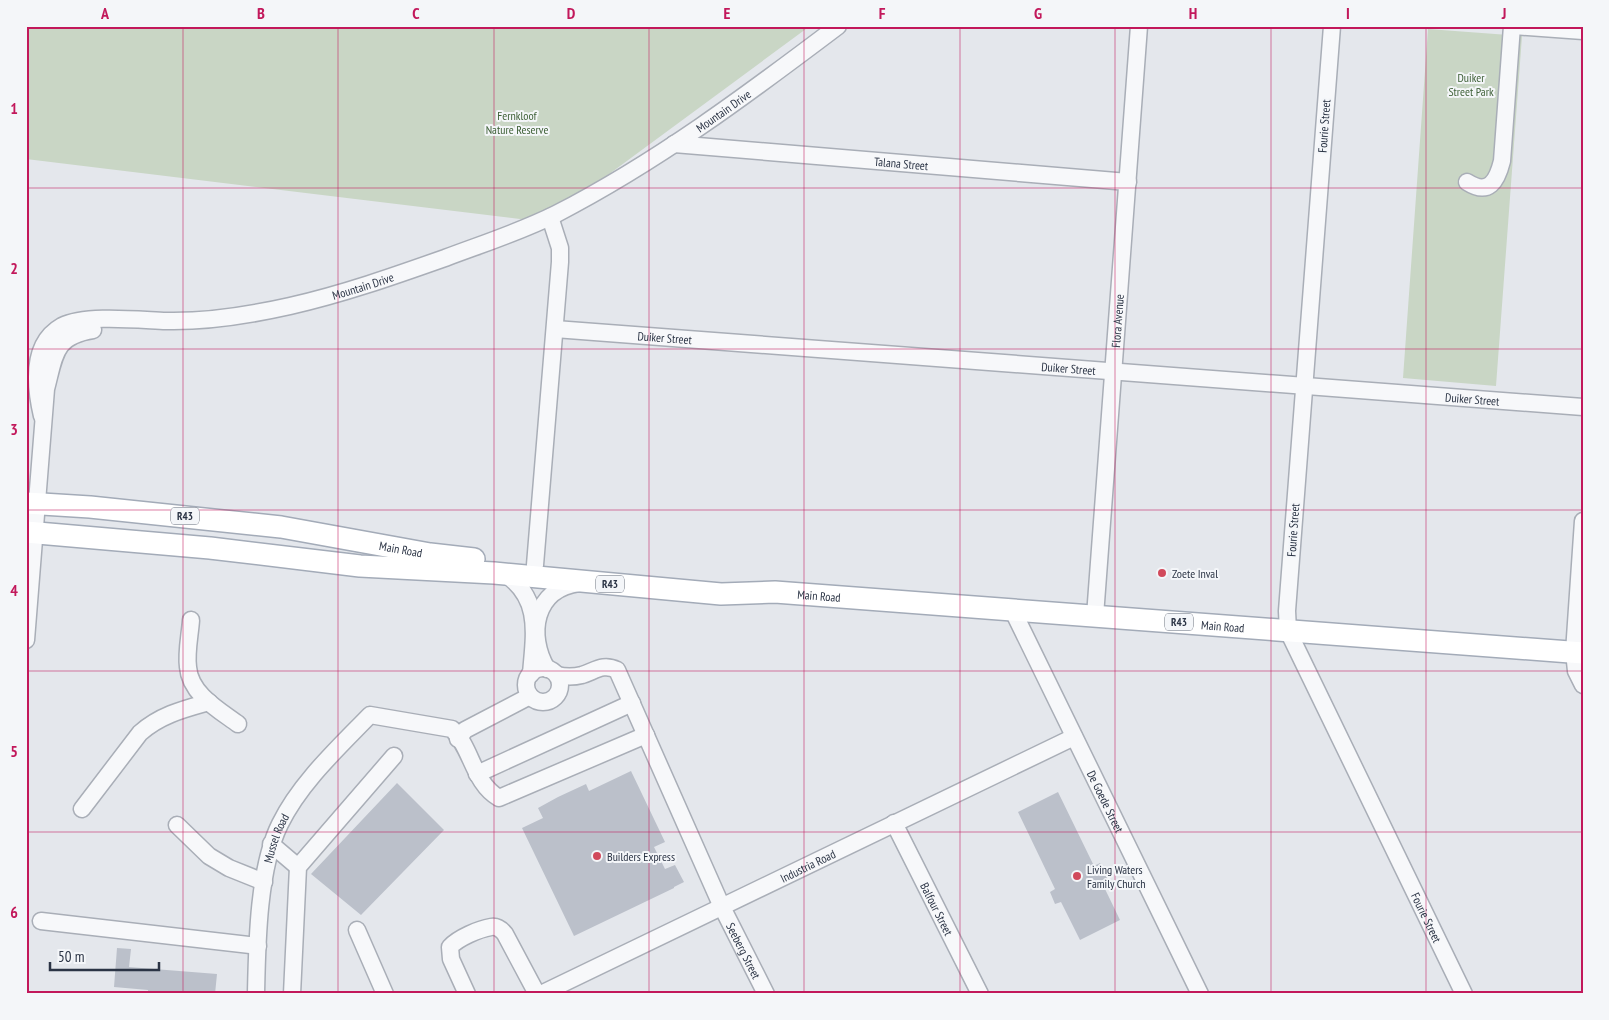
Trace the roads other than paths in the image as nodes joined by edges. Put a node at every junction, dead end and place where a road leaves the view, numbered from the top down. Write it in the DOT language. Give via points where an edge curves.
graph roads {
  1 [pos="838,26"];
  2 [pos="1140,26"];
  3 [pos="1332,26"];
  4 [pos="1513,26"];
  5 [pos="1583,31"];
  6 [pos="674,144"];
  7 [pos="1128,182"];
  8 [pos="1467,182"];
  9 [pos="550,217"];
  10 [pos="555,329"];
  11 [pos="1114,372"];
  12 [pos="1304,386"];
  13 [pos="1583,407"];
  14 [pos="32,504"];
  15 [pos="1583,521"];
  16 [pos="31,532"];
  17 [pos="535,565"];
  18 [pos="505,574"];
  19 [pos="586,582"];
  20 [pos="775,592"];
  21 [pos="1012,610"];
  22 [pos="1095,616"];
  23 [pos="191,620"];
  24 [pos="1288,630"];
  25 [pos="26,640"];
  26 [pos="1578,652"];
  27 [pos="552,672"];
  28 [pos="531,674"];
  29 [pos="1583,685"];
  30 [pos="530,696"];
  31 [pos="209,702"];
  32 [pos="632,703"];
  33 [pos="238,724"];
  34 [pos="646,735"];
  35 [pos="1074,737"];
  36 [pos="458,739"];
  37 [pos="394,756"];
  38 [pos="477,774"];
  39 [pos="82,809"];
  40 [pos="894,823"];
  41 [pos="177,825"];
  42 [pos="271,844"];
  43 [pos="298,867"];
  44 [pos="264,882"];
  45 [pos="722,907"];
  46 [pos="41,921"];
  47 [pos="357,930"];
  48 [pos="258,946"];
  49 [pos="546,993"];
  50 [pos="256,994"];
  51 [pos="292,994"];
  52 [pos="385,994"];
  53 [pos="467,994"];
  54 [pos="766,994"];
  55 [pos="980,994"];
  56 [pos="1200,994"];
  57 [pos="1464,994"];
  1 -- 6 [label="street, Mountain Drive"];
  2 -- 7 [label="street, Flora Avenue"];
  3 -- 12 [label="street, Fourie Street"];
  4 -- 5 [label="street"];
  4 -- 8 [label="street" via="1498,178 1491,185 1482,187"];
  6 -- 7 [label="street, Talana Street"];
  6 -- 9 [label="street, Mountain Drive"];
  7 -- 11 [label="street, Flora Avenue"];
  9 -- 10 [label="street" via="560,248"];
  9 -- 14 [label="street, Mountain Drive" via="471,248 314,300 228,316 64,324 41,347 39,358 36,388 42,416"];
  10 -- 11 [label="street, Duiker Street"];
  10 -- 17 [label="street"];
  11 -- 12 [label="street, Duiker Street"];
  11 -- 22 [label="street, Flora Avenue"];
  12 -- 13 [label="street, Duiker Street"];
  12 -- 24 [label="street, Fourie Street"];
  14 -- 16 [label="street, Mountain Drive"];
  14 -- 17 [label="main road, Main Road / R43" via="281,527 430,554"];
  15 -- 26 [label="street"];
  16 -- 18 [label="main road, Main Road / R43" via="360,566"];
  16 -- 25 [label="street, Mountain Drive"];
  17 -- 20 [label="main road, Main Road / R43" via="723,581"];
  18 -- 19 [label="main road, Main Road / R43"];
  18 -- 28 [label="street" via="524,591 532,605"];
  19 -- 20 [label="main road, Main Road / R43" via="721,594"];
  19 -- 27 [label="street" via="562,587 543,602 537,612 538,654"];
  20 -- 21 [label="main road, Main Road / R43"];
  21 -- 22 [label="main road, Main Road / R43"];
  21 -- 35 [label="street, De Goede Street"];
  22 -- 24 [label="main road, Main Road / R43"];
  23 -- 31 [label="street" via="188,667 194,685"];
  24 -- 26 [label="main road, Main Road / R43"];
  24 -- 57 [label="street, Fourie Street"];
  26 -- 29 [label="street" via="1576,671"];
  27 -- 28 [label="street" via="536,670"];
  27 -- 30 [label="street" via="560,686 556,697 539,702"];
  27 -- 32 [label="street, Seeberg Street" via="581,676 609,666 617,670"];
  28 -- 30 [label="street" via="526,684"];
  30 -- 36 [label="street" via="465,730"];
  31 -- 33 [label="street"];
  31 -- 39 [label="street" via="174,713 152,723 140,733"];
  32 -- 34 [label="street, Seeberg Street"];
  32 -- 38 [label="street"];
  34 -- 38 [label="street" via="499,798 491,793"];
  34 -- 45 [label="street, Seeberg Street"];
  35 -- 40 [label="street, Industria Road"];
  35 -- 56 [label="street, De Goede Street"];
  36 -- 38 [label="street"];
  36 -- 42 [label="street, Mussel Road" via="452,729 370,715 306,784 280,823"];
  37 -- 43 [label="street"];
  40 -- 45 [label="street, Industria Road"];
  40 -- 55 [label="street, Balfour Street"];
  41 -- 44 [label="street" via="209,856 228,868"];
  42 -- 43 [label="street"];
  42 -- 44 [label="street, Mussel Road"];
  43 -- 51 [label="street"];
  44 -- 48 [label="street, Mussel Road"];
  45 -- 49 [label="street, Industria Road"];
  45 -- 54 [label="street, Seeberg Street"];
  46 -- 48 [label="street"];
  47 -- 52 [label="street"];
  48 -- 50 [label="street, Mussel Road"];
  49 -- 53 [label="street" via="501,929 490,927 450,947 451,959"];
}
